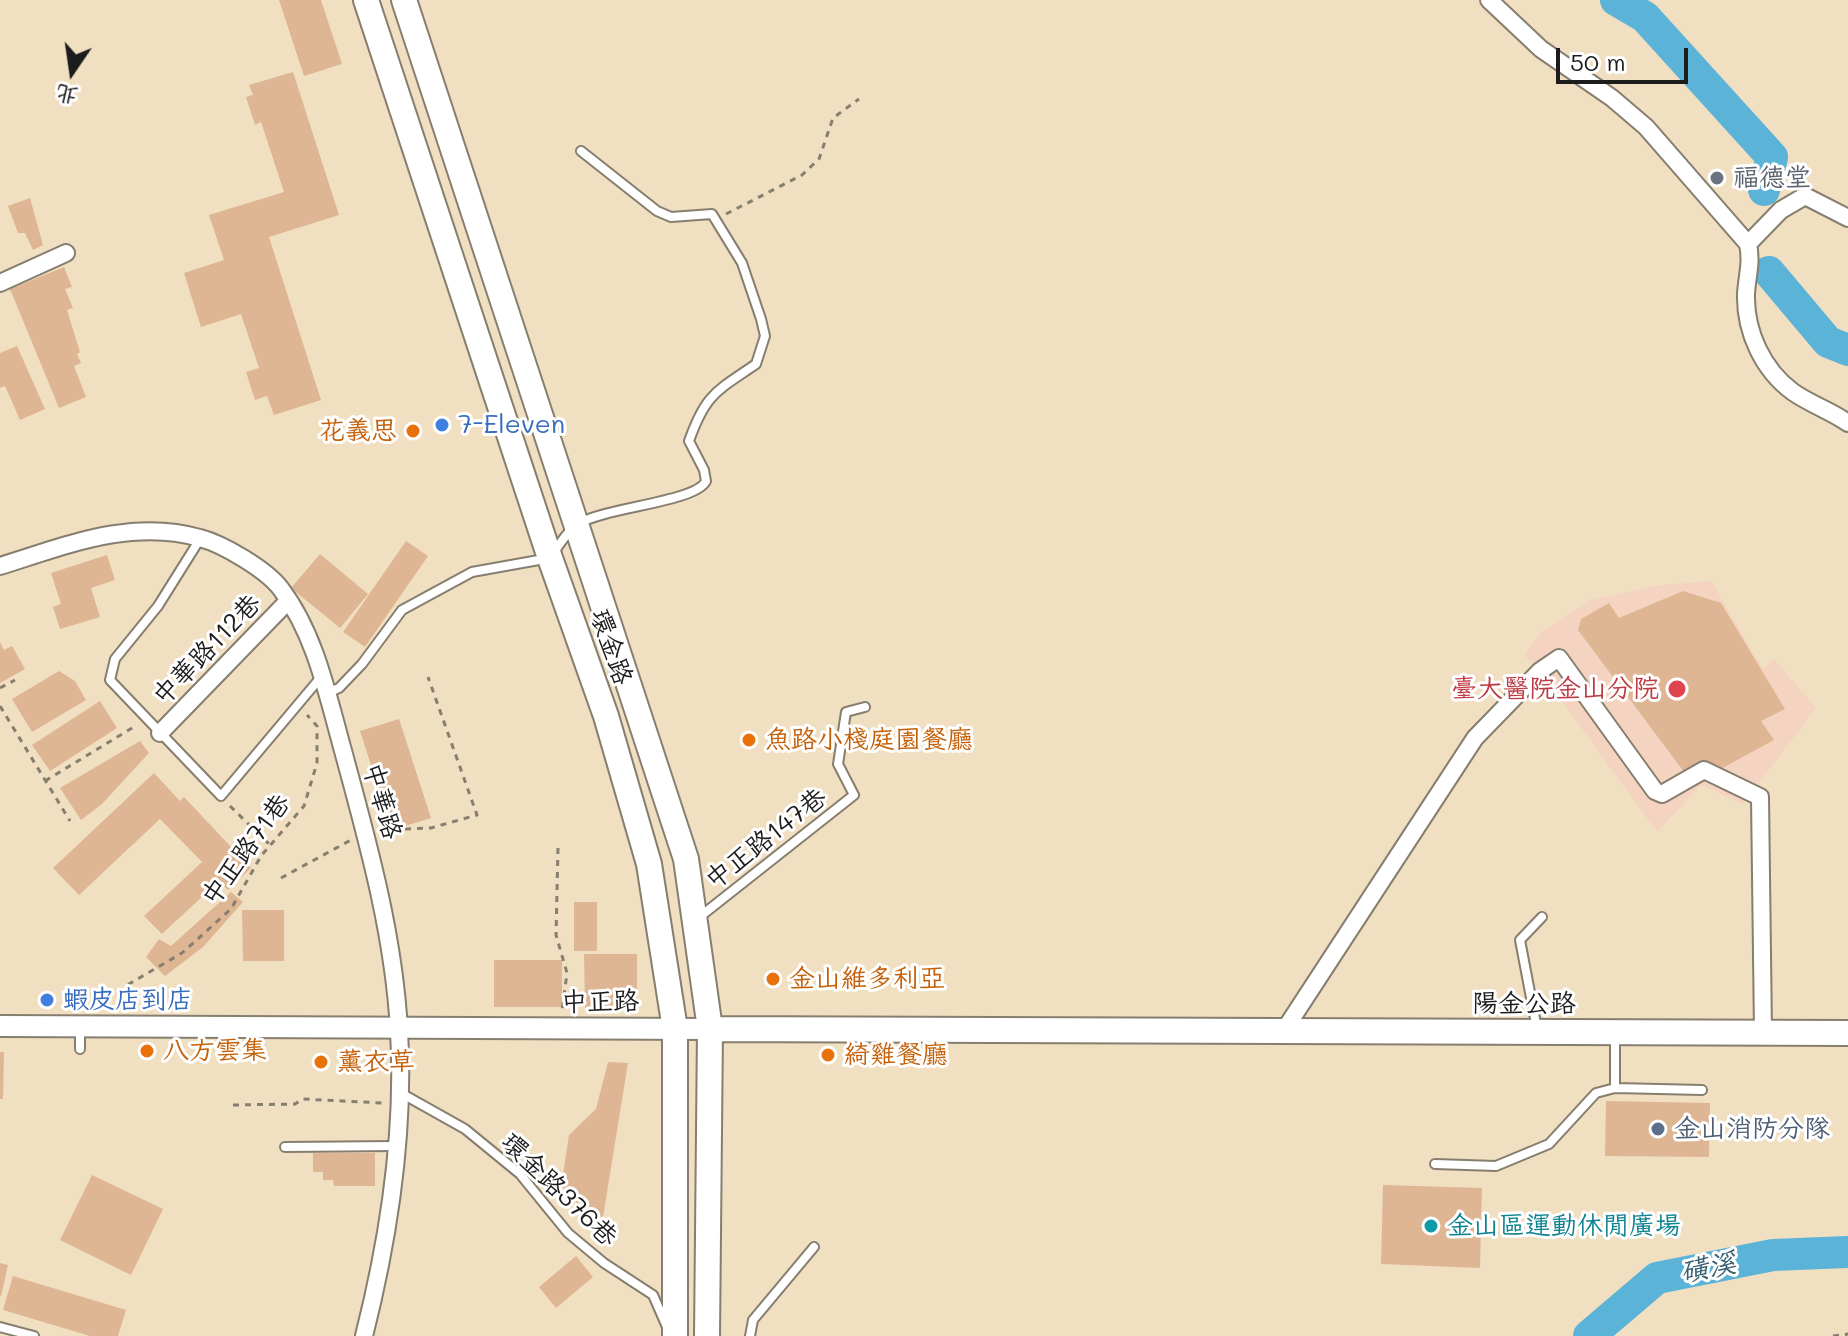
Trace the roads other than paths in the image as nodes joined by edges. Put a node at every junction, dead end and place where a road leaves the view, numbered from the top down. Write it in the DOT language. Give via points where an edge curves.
graph roads {
  1 [pos="366,0"];
  2 [pos="404,0"];
  3 [pos="1489,0"];
  4 [pos="581,151"];
  5 [pos="1848,218"];
  6 [pos="1748,244"];
  7 [pos="66,253"];
  8 [pos="0,283"];
  9 [pos="1848,423"];
  10 [pos="576,525"];
  11 [pos="201,538"];
  12 [pos="550,558"];
  13 [pos="0,566"];
  14 [pos="288,601"];
  15 [pos="321,677"];
  16 [pos="327,693"];
  17 [pos="865,707"];
  18 [pos="160,733"];
  19 [pos="1542,917"];
  20 [pos="694,921"];
  21 [pos="0,1026"];
  22 [pos="80,1027"];
  23 [pos="675,1029"];
  24 [pos="710,1029"];
  25 [pos="399,1030"];
  26 [pos="1201,1032"];
  27 [pos="1283,1032"];
  28 [pos="1537,1032"];
  29 [pos="1615,1032"];
  30 [pos="1763,1032"];
  31 [pos="1848,1033"];
  32 [pos="80,1049"];
  33 [pos="1615,1088"];
  34 [pos="1702,1090"];
  35 [pos="398,1098"];
  36 [pos="396,1146"];
  37 [pos="285,1147"];
  38 [pos="1435,1164"];
  39 [pos="814,1247"];
  40 [pos="0,1327"];
  41 [pos="34,1336"];
  42 [pos="364,1336"];
  43 [pos="673,1336"];
  44 [pos="707,1336"];
  45 [pos="750,1336"];
  1 -- 12 [label="main road, 環金路"];
  2 -- 10 [label="main road, 環金路"];
  3 -- 6 [label="street" via="1541,49 1646,127"];
  4 -- 10 [label="lane" via="657,211 671,217 712,214 718,219 742,263 765,336 756,364 719,387 697,419 689,441 706,481 694,494 606,512"];
  5 -- 6 [label="street" via="1805,196 1781,210"];
  6 -- 9 [label="street" via="1752,262 1746,294 1754,343 1791,391"];
  7 -- 8 [label="street"];
  10 -- 12 [label="lane"];
  10 -- 20 [label="main road, 環金路" via="686,859"];
  11 -- 13 [label="street, 中華路" via="154,530 106,534"];
  11 -- 14 [label="street, 中華路" via="235,553 279,587"];
  11 -- 18 [label="lane" via="158,606 115,659 110,680"];
  12 -- 16 [label="lane" via="472,572 402,610 362,664"];
  12 -- 23 [label="main road, 環金路" via="606,716 649,864"];
  14 -- 15 [label="street, 中華路" via="305,630"];
  14 -- 18 [label="street, 中華路112巷"];
  15 -- 16 [label="street, 中華路"];
  15 -- 18 [label="lane" via="221,796"];
  16 -- 25 [label="street, 中華路" via="374,855"];
  17 -- 20 [label="lane, 中正路147巷" via="846,712 838,764 854,795"];
  19 -- 28 [label="lane" via="1520,940"];
  20 -- 24 [label="main road, 環金路"];
  21 -- 22 [label="street, 中正路"];
  22 -- 25 [label="street, 中正路"];
  22 -- 32 [label="lane"];
  23 -- 24 [label="street, 中正路"];
  23 -- 25 [label="street, 中正路"];
  23 -- 43 [label="main road, 環金路"];
  24 -- 26 [label="main road, 中正路"];
  24 -- 44 [label="main road, 環金路"];
  25 -- 35 [label="street, 中華路"];
  26 -- 27 [label="main road, 陽金公路"];
  27 -- 28 [label="main road, 陽金公路"];
  27 -- 30 [label="street" via="1475,738 1559,658 1655,791 1662,794 1704,770 1760,797"];
  28 -- 29 [label="main road, 陽金公路"];
  29 -- 30 [label="main road, 陽金公路"];
  29 -- 33 [label="lane"];
  30 -- 31 [label="main road, 陽金公路"];
  33 -- 34 [label="lane"];
  33 -- 38 [label="lane" via="1596,1093 1549,1144 1496,1166"];
  35 -- 36 [label="street, 中華路"];
  35 -- 43 [label="lane, 環金路376巷" via="465,1129 520,1174 568,1233 653,1295"];
  36 -- 37 [label="lane"];
  36 -- 42 [label="street, 中華路" via="394,1193"];
  39 -- 45 [label="lane" via="753,1320"];
  40 -- 41 [label="lane"];
}
